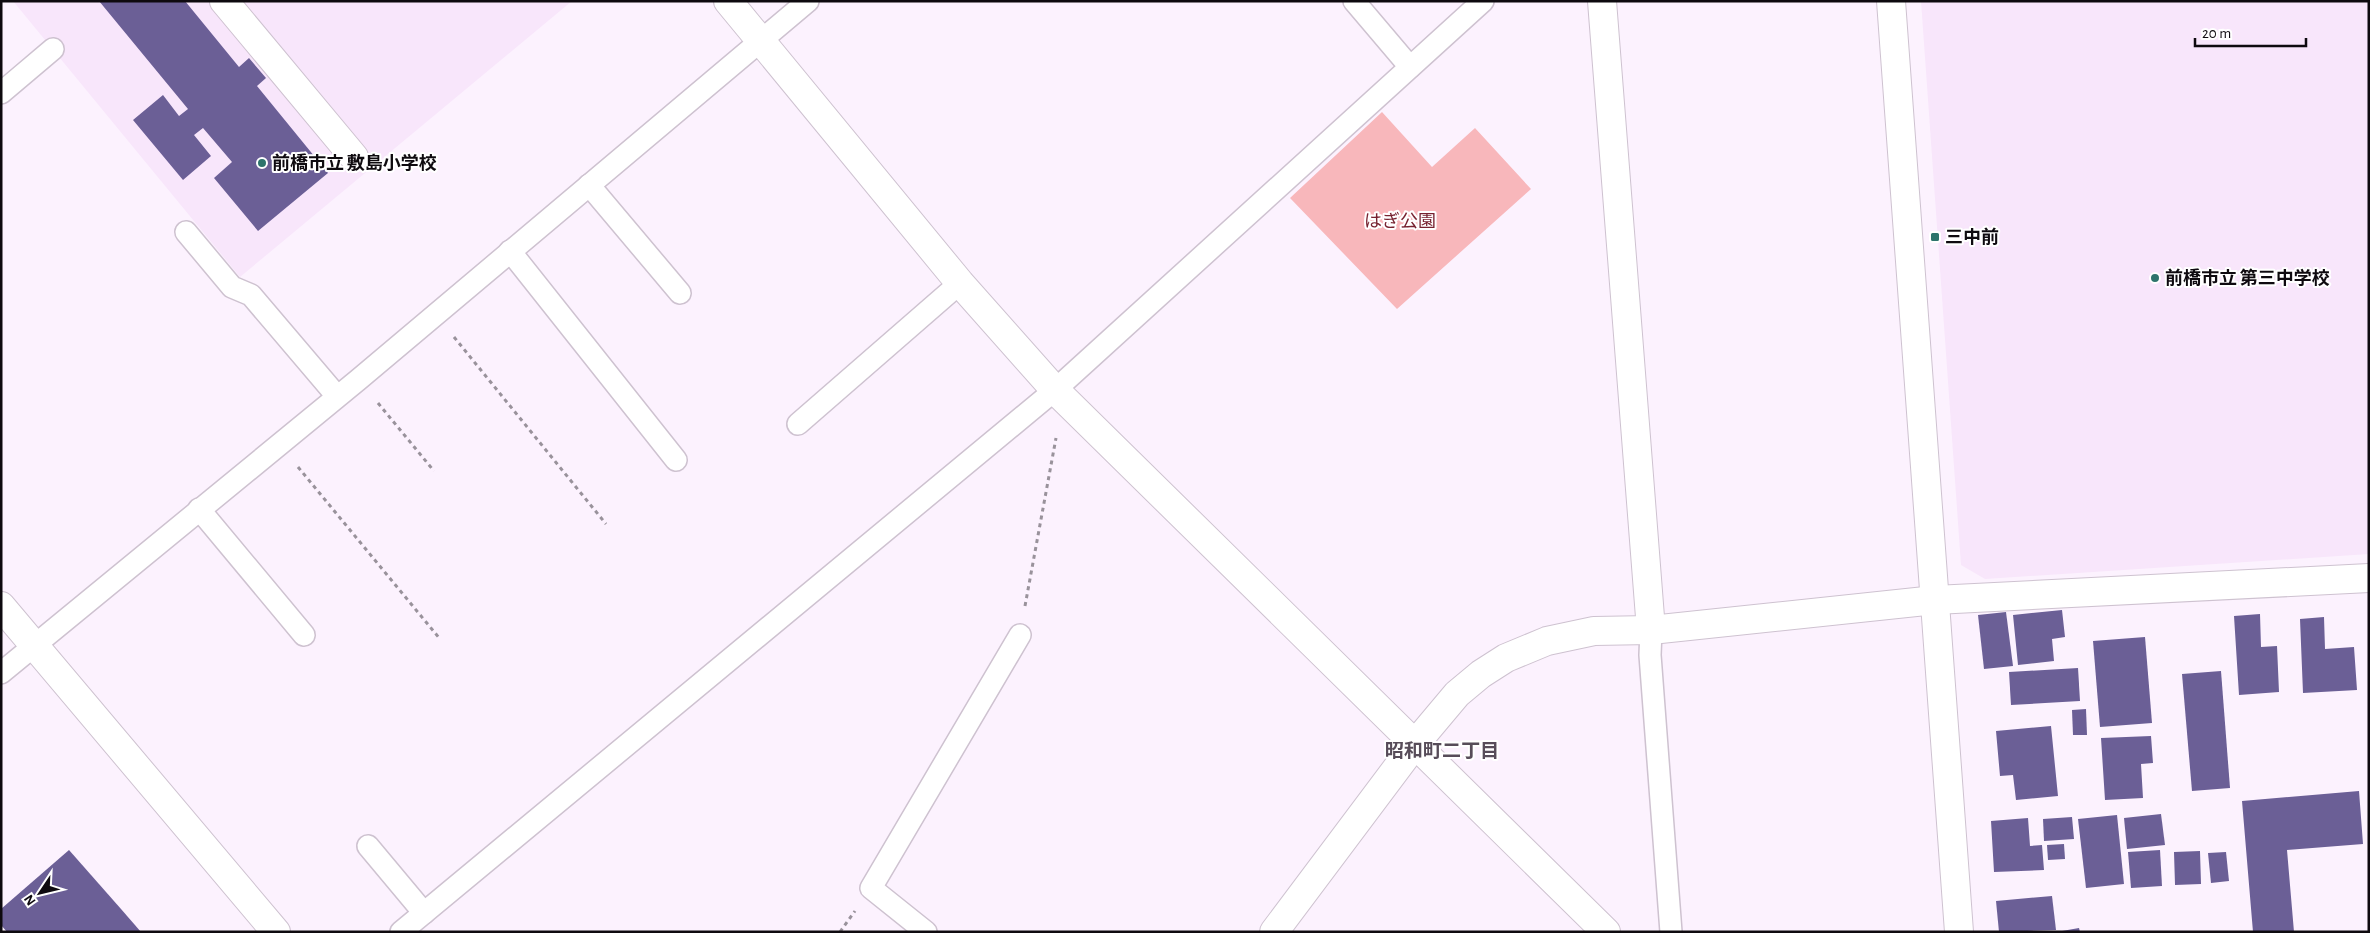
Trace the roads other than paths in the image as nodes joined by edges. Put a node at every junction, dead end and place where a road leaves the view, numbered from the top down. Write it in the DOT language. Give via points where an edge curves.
graph roads {
  1 [pos="224,1"];
  2 [pos="728,1"];
  3 [pos="808,1"];
  4 [pos="1354,1"];
  5 [pos="1483,1"];
  6 [pos="1602,1"];
  7 [pos="1890,1"];
  8 [pos="762,42"];
  9 [pos="53,49"];
  10 [pos="1410,67"];
  11 [pos="1,93"];
  12 [pos="354,157"];
  13 [pos="589,185"];
  14 [pos="186,232"];
  15 [pos="510,251"];
  16 [pos="960,283"];
  17 [pos="680,293"];
  18 [pos="1055,390"];
  19 [pos="336,396"];
  20 [pos="798,424"];
  21 [pos="676,460"];
  22 [pos="199,509"];
  23 [pos="2369,578"];
  24 [pos="1935,600"];
  25 [pos="1,606"];
  26 [pos="1651,630"];
  27 [pos="304,635"];
  28 [pos="1020,635"];
  29 [pos="34,646"];
  30 [pos="1,673"];
  31 [pos="1415,744"];
  32 [pos="368,846"];
  33 [pos="424,913"];
  34 [pos="1603,931"];
  35 [pos="276,932"];
  36 [pos="401,932"];
  37 [pos="926,932"];
  38 [pos="1274,932"];
  39 [pos="1671,932"];
  40 [pos="1959,932"];
  1 -- 12 [label="street"];
  2 -- 8 [label="street"];
  3 -- 8 [label="lane"];
  4 -- 10 [label="lane"];
  5 -- 10 [label="lane"];
  6 -- 26 [label="street"];
  7 -- 24 [label="street"];
  8 -- 13 [label="lane"];
  8 -- 16 [label="street"];
  9 -- 11 [label="lane"];
  10 -- 18 [label="lane"];
  13 -- 15 [label="lane"];
  13 -- 17 [label="lane"];
  14 -- 19 [label="lane" via="232,287 250,295"];
  15 -- 19 [label="lane"];
  15 -- 21 [label="lane"];
  16 -- 18 [label="street"];
  16 -- 20 [label="lane"];
  18 -- 31 [label="street"];
  18 -- 33 [label="lane"];
  19 -- 22 [label="lane"];
  22 -- 27 [label="lane"];
  22 -- 29 [label="lane"];
  23 -- 24 [label="street"];
  24 -- 26 [label="street"];
  24 -- 40 [label="street"];
  25 -- 29 [label="street"];
  26 -- 31 [label="street" via="1594,631 1547,641 1514,655 1481,674 1457,694"];
  26 -- 39 [label="lane"];
  28 -- 37 [label="lane" via="871,888"];
  29 -- 30 [label="lane"];
  29 -- 35 [label="street"];
  31 -- 34 [label="street"];
  31 -- 38 [label="street"];
  32 -- 33 [label="lane"];
  33 -- 36 [label="lane"];
}
